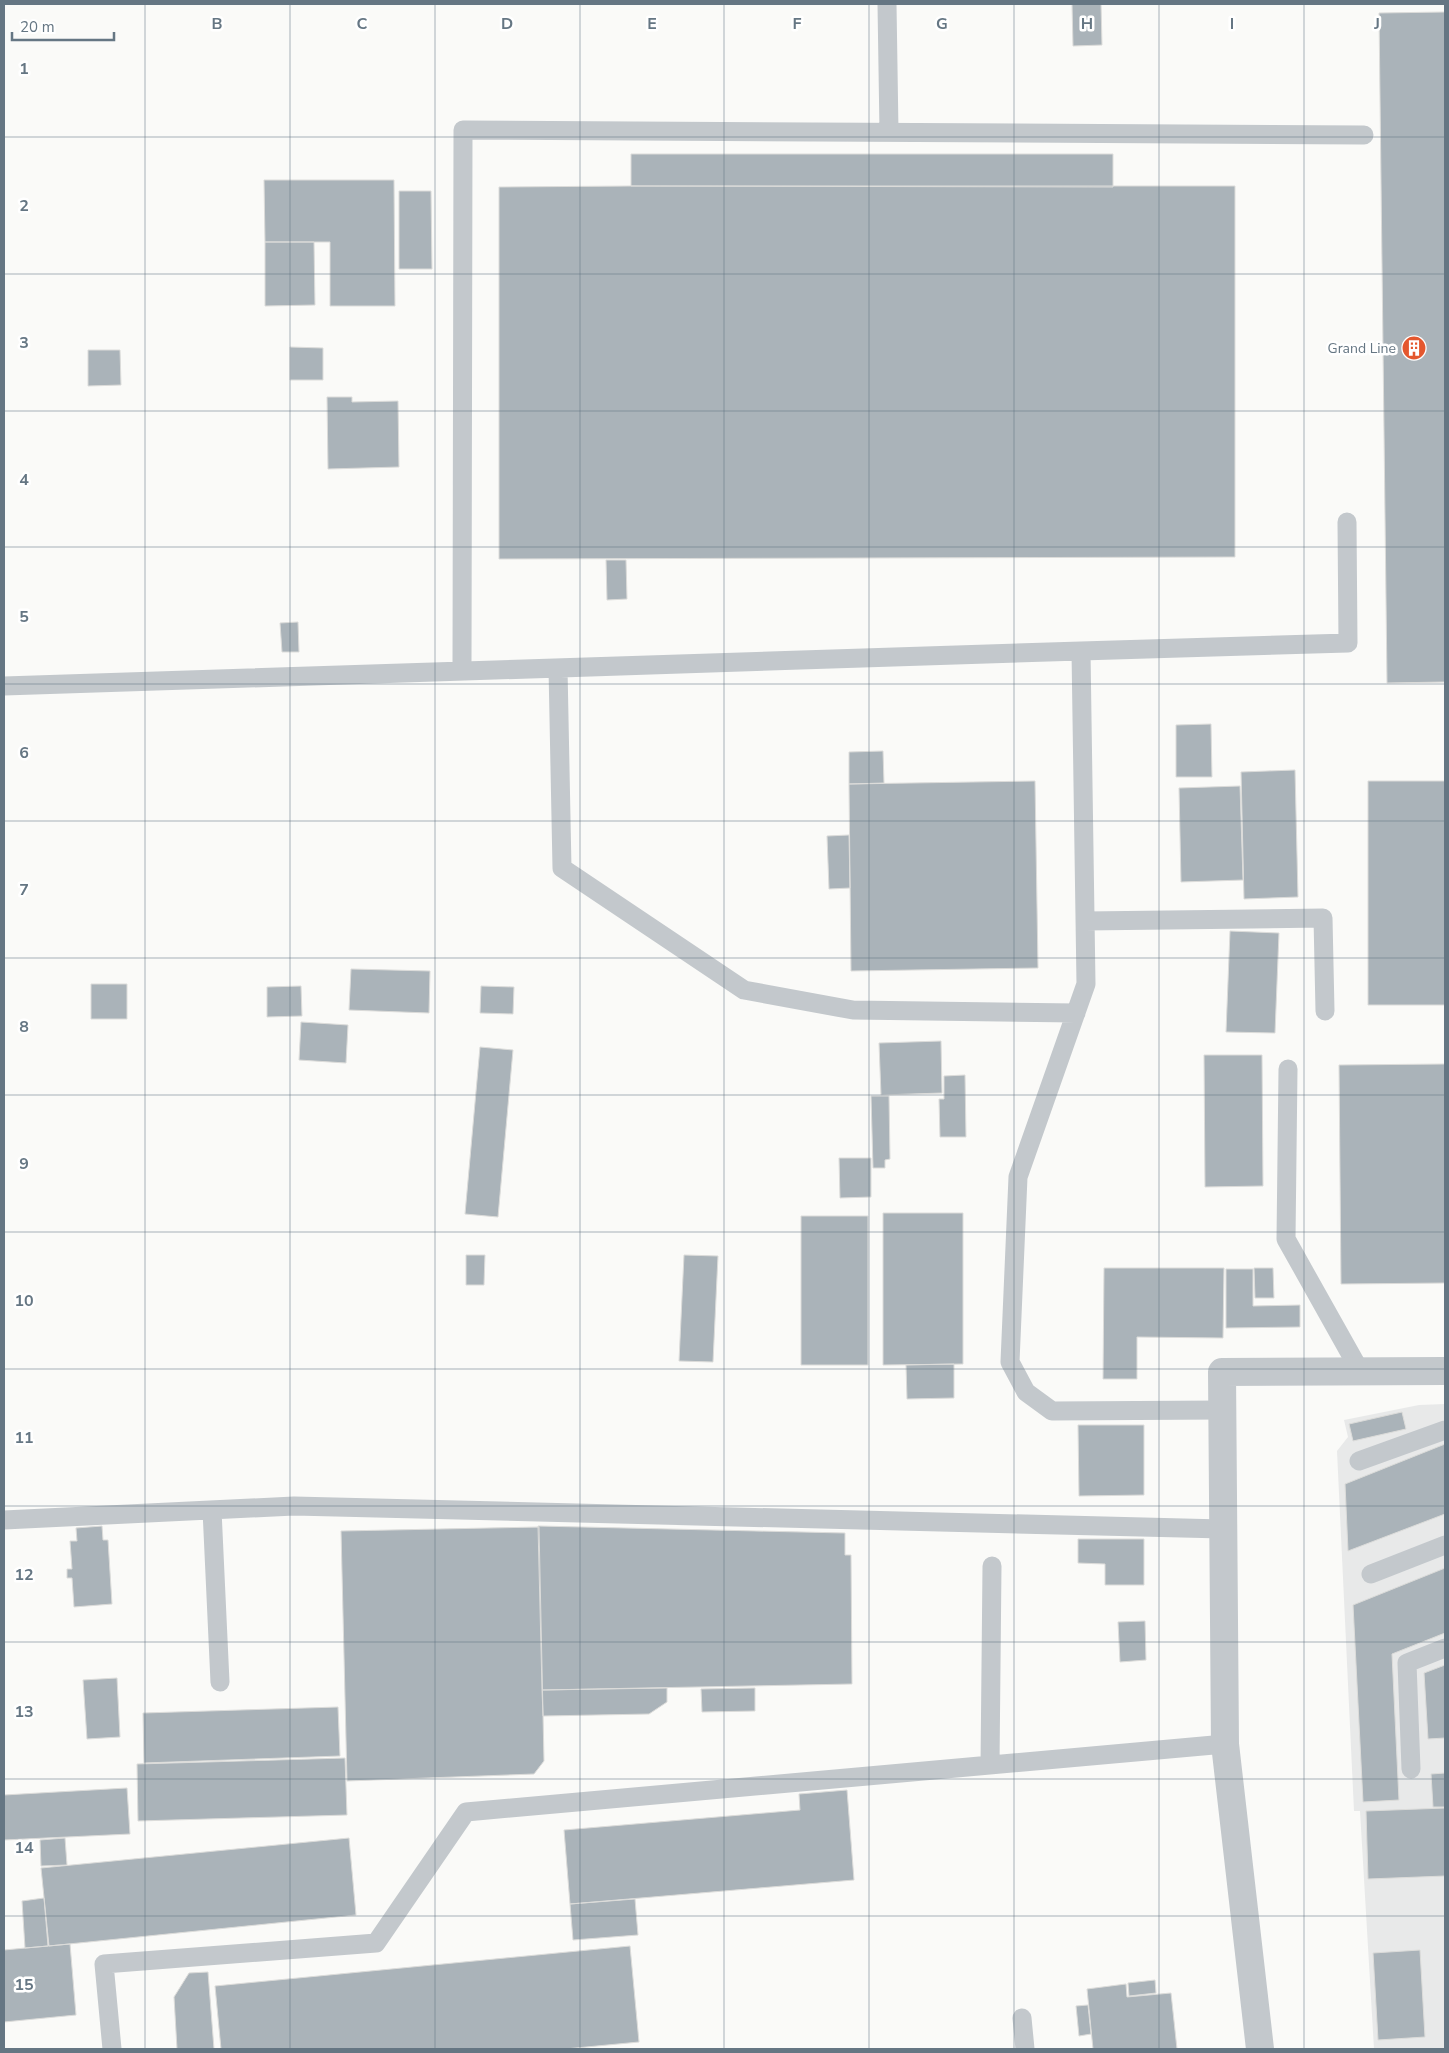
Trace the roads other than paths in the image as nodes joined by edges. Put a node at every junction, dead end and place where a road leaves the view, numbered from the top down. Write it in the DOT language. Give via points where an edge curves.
graph roads {
  1 [pos="887,4"];
  2 [pos="889,132"];
  3 [pos="1364,135"];
  4 [pos="1347,522"];
  5 [pos="1080,651"];
  6 [pos="558,668"];
  7 [pos="462,671"];
  8 [pos="4,686"];
  9 [pos="1085,921"];
  10 [pos="1325,1011"];
  11 [pos="1076,1013"];
  12 [pos="1288,1069"];
  13 [pos="1360,1371"];
  14 [pos="1445,1371"];
  15 [pos="1222,1410"];
  16 [pos="1445,1430"];
  17 [pos="1359,1461"];
  18 [pos="212,1510"];
  19 [pos="4,1520"];
  20 [pos="1223,1529"];
  21 [pos="1445,1545"];
  22 [pos="992,1566"];
  23 [pos="1371,1574"];
  24 [pos="1445,1648"];
  25 [pos="220,1682"];
  26 [pos="1225,1744"];
  27 [pos="990,1765"];
  28 [pos="1412,1769"];
  29 [pos="1022,2018"];
  30 [pos="112,2049"];
  31 [pos="1025,2049"];
  32 [pos="1260,2049"];
  1 -- 2 [label="lane"];
  2 -- 3 [label="lane"];
  2 -- 7 [label="lane" via="463,130"];
  4 -- 5 [label="lane" via="1348,643"];
  5 -- 6 [label="lane"];
  5 -- 9 [label="lane"];
  6 -- 7 [label="lane"];
  6 -- 11 [label="lane" via="562,868 744,990 853,1010"];
  7 -- 8 [label="lane"];
  9 -- 10 [label="lane" via="1323,918"];
  9 -- 11 [label="lane" via="1086,984"];
  11 -- 15 [label="lane" via="1018,1177 1010,1362 1026,1392 1052,1411"];
  12 -- 13 [label="lane" via="1286,1239"];
  13 -- 14 [label="street"];
  13 -- 15 [label="street" via="1222,1372"];
  15 -- 20 [label="street"];
  16 -- 17 [label="lane"];
  18 -- 19 [label="lane"];
  18 -- 20 [label="lane" via="294,1506"];
  18 -- 25 [label="lane"];
  20 -- 26 [label="street"];
  21 -- 23 [label="lane"];
  22 -- 27 [label="lane"];
  24 -- 28 [label="lane" via="1407,1663"];
  26 -- 27 [label="lane"];
  26 -- 32 [label="street"];
  27 -- 30 [label="lane" via="466,1812 376,1943 104,1964"];
  29 -- 31 [label="lane"];
}
